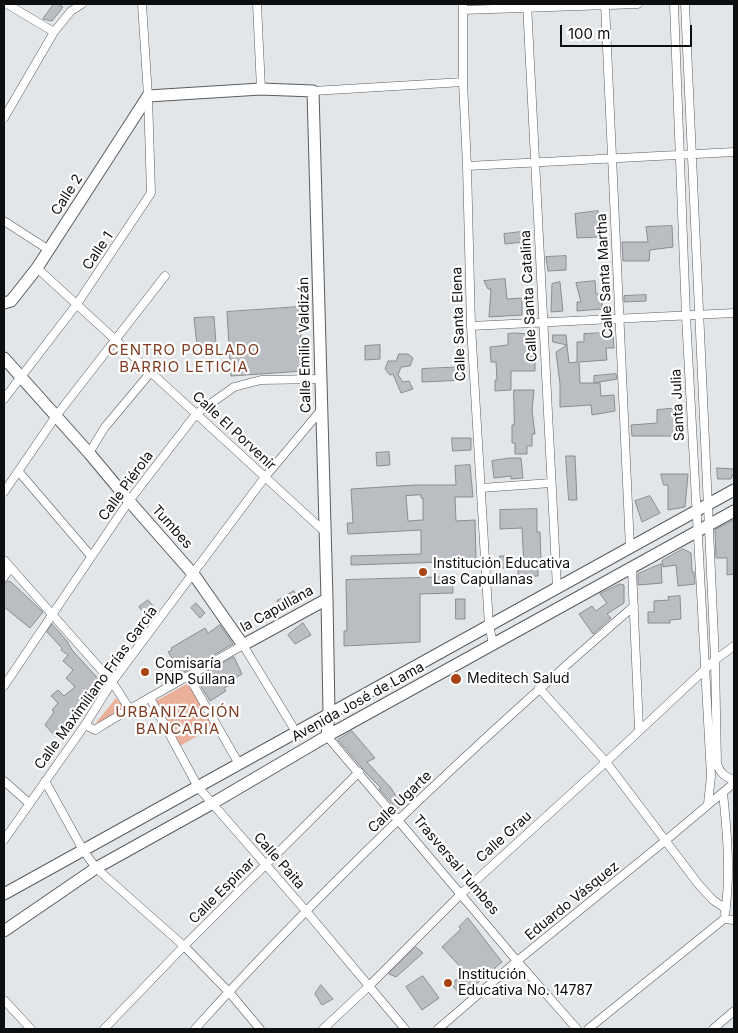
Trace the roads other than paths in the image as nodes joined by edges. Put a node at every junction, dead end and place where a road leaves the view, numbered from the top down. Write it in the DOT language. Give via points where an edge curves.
graph roads {
  1 [pos="7,4"];
  2 [pos="82,4"];
  3 [pos="142,4"];
  4 [pos="257,4"];
  5 [pos="638,4"];
  6 [pos="674,4"];
  7 [pos="685,4"];
  8 [pos="527,5"];
  9 [pos="605,5"];
  10 [pos="463,7"];
  11 [pos="54,32"];
  12 [pos="463,82"];
  13 [pos="261,90"];
  14 [pos="313,91"];
  15 [pos="148,96"];
  16 [pos="4,118"];
  17 [pos="734,152"];
  18 [pos="691,153"];
  19 [pos="680,154"];
  20 [pos="612,159"];
  21 [pos="535,162"];
  22 [pos="467,166"];
  23 [pos="4,221"];
  24 [pos="49,250"];
  25 [pos="37,268"];
  26 [pos="165,276"];
  27 [pos="77,304"];
  28 [pos="6,305"];
  29 [pos="734,313"];
  30 [pos="699,315"];
  31 [pos="686,316"];
  32 [pos="620,320"];
  33 [pos="543,323"];
  34 [pos="471,326"];
  35 [pos="116,340"];
  36 [pos="4,358"];
  37 [pos="151,372"];
  38 [pos="20,377"];
  39 [pos="321,379"];
  40 [pos="4,399"];
  41 [pos="322,409"];
  42 [pos="196,414"];
  43 [pos="56,416"];
  44 [pos="89,453"];
  45 [pos="19,472"];
  46 [pos="265,478"];
  47 [pos="551,483"];
  48 [pos="481,488"];
  49 [pos="734,490"];
  50 [pos="4,492"];
  51 [pos="129,501"];
  52 [pos="708,504"];
  53 [pos="696,511"];
  54 [pos="734,511"];
  55 [pos="709,525"];
  56 [pos="325,532"];
  57 [pos="698,532"];
  58 [pos="630,548"];
  59 [pos="91,556"];
  60 [pos="4,560"];
  61 [pos="10,568"];
  62 [pos="632,569"];
  63 [pos="194,575"];
  64 [pos="4,578"];
  65 [pos="557,588"];
  66 [pos="327,599"];
  67 [pos="634,606"];
  68 [pos="52,614"];
  69 [pos="489,626"];
  70 [pos="493,643"];
  71 [pos="243,645"];
  72 [pos="734,646"];
  73 [pos="715,660"];
  74 [pos="707,668"];
  75 [pos="188,677"];
  76 [pos="112,682"];
  77 [pos="4,686"];
  78 [pos="539,688"];
  79 [pos="150,698"];
  80 [pos="129,708"];
  81 [pos="329,714"];
  82 [pos="85,725"];
  83 [pos="640,730"];
  84 [pos="296,732"];
  85 [pos="327,736"];
  86 [pos="606,762"];
  87 [pos="239,764"];
  88 [pos="359,772"];
  89 [pos="4,781"];
  90 [pos="45,781"];
  91 [pos="734,781"];
  92 [pos="198,787"];
  93 [pos="723,793"];
  94 [pos="29,803"];
  95 [pos="212,803"];
  96 [pos="708,804"];
  97 [pos="399,819"];
  98 [pos="4,840"];
  99 [pos="665,841"];
  100 [pos="83,850"];
  101 [pos="266,865"];
  102 [pos="96,868"];
  103 [pos="4,894"];
  104 [pos="461,894"];
  105 [pos="726,909"];
  106 [pos="306,911"];
  107 [pos="724,919"];
  108 [pos="734,920"];
  109 [pos="4,931"];
  110 [pos="184,946"];
  111 [pos="517,961"];
  112 [pos="368,987"];
  113 [pos="228,992"];
  114 [pos="4,1000"];
  115 [pos="734,1011"];
  116 [pos="30,1029"];
  117 [pos="104,1029"];
  118 [pos="195,1029"];
  119 [pos="260,1029"];
  120 [pos="323,1029"];
  121 [pos="404,1029"];
  122 [pos="438,1029"];
  123 [pos="577,1029"];
  124 [pos="588,1029"];
  125 [pos="713,1029"];
  1 -- 11 [label="street"];
  2 -- 11 [label="street" via="71,11"];
  3 -- 15 [label="street, Calle 1"];
  4 -- 13 [label="street"];
  5 -- 9 [label="street"];
  6 -- 19 [label="street, Santa Julia"];
  7 -- 18 [label="street, Santa Julia"];
  8 -- 9 [label="street"];
  8 -- 10 [label="street"];
  8 -- 21 [label="street, Calle Santa Catalina"];
  9 -- 20 [label="street, Calle Santa Martha"];
  10 -- 12 [label="street, Calle Santa Elena"];
  11 -- 16 [label="street"];
  12 -- 14 [label="street"];
  12 -- 22 [label="street, Calle Santa Elena"];
  13 -- 14 [label="main road"];
  13 -- 15 [label="main road"];
  14 -- 39 [label="main road, Calle Emilio Valdizán"];
  15 -- 24 [label="main road, Calle 2"];
  15 -- 27 [label="street, Calle 1" via="150,193"];
  17 -- 18 [label="street"];
  18 -- 19 [label="street"];
  18 -- 30 [label="street, Santa Julia"];
  19 -- 20 [label="street"];
  19 -- 31 [label="street, Santa Julia"];
  20 -- 21 [label="street"];
  20 -- 32 [label="street, Calle Santa Martha"];
  21 -- 22 [label="street"];
  21 -- 33 [label="street, Calle Santa Catalina"];
  22 -- 34 [label="street, Calle Santa Elena"];
  23 -- 24 [label="street"];
  24 -- 25 [label="main road, Calle 2"];
  25 -- 27 [label="street, Calle El Porvenir"];
  25 -- 28 [label="main road, Calle 2"];
  26 -- 35 [label="street"];
  27 -- 35 [label="street, Calle El Porvenir"];
  27 -- 38 [label="street, Calle 1"];
  29 -- 30 [label="street"];
  30 -- 31 [label="street"];
  30 -- 52 [label="street, Santa Julia"];
  31 -- 32 [label="street"];
  31 -- 53 [label="street, Santa Julia"];
  32 -- 33 [label="street"];
  32 -- 58 [label="street, Calle Santa Martha"];
  33 -- 34 [label="street"];
  33 -- 47 [label="street, Calle Santa Catalina"];
  34 -- 48 [label="street, Calle Santa Elena"];
  35 -- 37 [label="street, Calle El Porvenir"];
  35 -- 43 [label="street"];
  36 -- 38 [label="main road, Tumbes"];
  37 -- 42 [label="street, Calle El Porvenir"];
  37 -- 44 [label="street" via="105,427"];
  38 -- 40 [label="street, Calle 1"];
  38 -- 43 [label="main road, Tumbes"];
  39 -- 41 [label="main road, Calle Emilio Valdizán"];
  39 -- 42 [label="street, Calle Piérola" via="261,380 234,387"];
  41 -- 46 [label="street, Calle Maximiliano Frías García"];
  41 -- 56 [label="main road, Calle Emilio Valdizán"];
  42 -- 46 [label="street, Calle El Porvenir"];
  42 -- 51 [label="street, Calle Piérola"];
  43 -- 44 [label="main road, Tumbes"];
  43 -- 45 [label="street"];
  44 -- 51 [label="main road, Tumbes"];
  45 -- 50 [label="street"];
  45 -- 59 [label="street"];
  46 -- 56 [label="street, Calle El Porvenir"];
  46 -- 63 [label="street, Calle Maximiliano Frías García"];
  47 -- 48 [label="street"];
  47 -- 65 [label="street, Calle Santa Catalina"];
  48 -- 69 [label="street, Calle Santa Elena"];
  49 -- 52 [label="main road, Avenida José de Lama"];
  51 -- 59 [label="street, Calle Piérola"];
  51 -- 63 [label="main road, Tumbes"];
  52 -- 53 [label="main road, Avenida José de Lama"];
  52 -- 55 [label="street, Santa Julia"];
  53 -- 57 [label="street, Santa Julia"];
  53 -- 58 [label="main road, Avenida José de Lama"];
  54 -- 55 [label="main road, Avenida José de Lama"];
  55 -- 57 [label="main road, Avenida José de Lama"];
  55 -- 73 [label="street, Santa Julia"];
  56 -- 66 [label="main road, Calle Emilio Valdizán"];
  57 -- 62 [label="main road, Avenida José de Lama"];
  57 -- 74 [label="street, Santa Julia"];
  58 -- 65 [label="main road, Avenida José de Lama"];
  59 -- 68 [label="street, Calle Piérola"];
  60 -- 61 [label="street"];
  61 -- 64 [label="street"];
  61 -- 68 [label="street"];
  62 -- 67 [label="street"];
  62 -- 70 [label="main road, Avenida José de Lama"];
  63 -- 71 [label="main road, Tumbes"];
  63 -- 76 [label="street, Calle Maximiliano Frías García"];
  65 -- 69 [label="main road, Avenida José de Lama"];
  66 -- 71 [label="main road, la Capullana"];
  66 -- 81 [label="main road, Calle Emilio Valdizán"];
  67 -- 78 [label="street, Calle Ugarte"];
  67 -- 83 [label="street"];
  68 -- 76 [label="street"];
  68 -- 77 [label="street, Calle Piérola"];
  69 -- 70 [label="street, Calle Santa Elena"];
  69 -- 81 [label="main road, Avenida José de Lama"];
  70 -- 85 [label="main road, Avenida José de Lama"];
  71 -- 75 [label="street"];
  71 -- 84 [label="street, Tumbes"];
  72 -- 73 [label="street, Calle Grau"];
  73 -- 74 [label="street, Calle Grau"];
  73 -- 91 [label="street, Santa Julia" via="717,764 719,771"];
  74 -- 83 [label="street, Calle Grau"];
  74 -- 96 [label="street, Santa Julia" via="712,776"];
  75 -- 79 [label="street"];
  75 -- 87 [label="street"];
  76 -- 80 [label="street"];
  76 -- 82 [label="street, Calle Maximiliano Frías García"];
  78 -- 86 [label="street"];
  78 -- 97 [label="street, Calle Ugarte"];
  79 -- 80 [label="street"];
  79 -- 92 [label="street, Calle Paita"];
  80 -- 82 [label="street" via="94,730"];
  81 -- 84 [label="main road, Avenida José de Lama"];
  81 -- 85 [label="main road"];
  82 -- 90 [label="street, Calle Maximiliano Frías García"];
  83 -- 86 [label="street, Calle Grau"];
  84 -- 87 [label="main road, Avenida José de Lama"];
  85 -- 88 [label="street, Trasversal Tumbes"];
  85 -- 95 [label="main road, Avenida José de Lama"];
  86 -- 99 [label="street"];
  86 -- 104 [label="street, Calle Grau"];
  87 -- 92 [label="main road, Avenida José de Lama"];
  88 -- 97 [label="street, Trasversal Tumbes"];
  88 -- 101 [label="street, Calle Espinar"];
  89 -- 94 [label="street"];
  90 -- 94 [label="street, Calle Maximiliano Frías García"];
  90 -- 100 [label="street"];
  91 -- 93 [label="street, Eduardo Vásquez"];
  92 -- 95 [label="street, Calle Paita"];
  92 -- 100 [label="main road, Avenida José de Lama"];
  93 -- 96 [label="street, Eduardo Vásquez"];
  93 -- 105 [label="street" via="727,830"];
  94 -- 98 [label="street, Calle Maximiliano Frías García"];
  95 -- 101 [label="street, Calle Paita"];
  95 -- 102 [label="main road, Avenida José de Lama"];
  96 -- 99 [label="street, Eduardo Vásquez"];
  97 -- 104 [label="street, Trasversal Tumbes"];
  97 -- 106 [label="street, Calle Ugarte"];
  99 -- 105 [label="street" via="698,886"];
  99 -- 111 [label="street, Eduardo Vásquez"];
  100 -- 102 [label="street"];
  100 -- 103 [label="main road, Avenida José de Lama"];
  101 -- 106 [label="street, Calle Paita"];
  101 -- 110 [label="street, Calle Espinar"];
  102 -- 109 [label="main road, Avenida José de Lama"];
  102 -- 110 [label="street"];
  104 -- 111 [label="street, Trasversal Tumbes"];
  104 -- 112 [label="street, Calle Grau"];
  105 -- 107 [label="street"];
  106 -- 112 [label="street, Calle Paita"];
  106 -- 113 [label="street, Calle Ugarte"];
  107 -- 108 [label="street"];
  107 -- 124 [label="street"];
  110 -- 113 [label="street"];
  110 -- 117 [label="street, Calle Espinar"];
  111 -- 122 [label="street, Eduardo Vásquez"];
  111 -- 123 [label="street, Trasversal Tumbes"];
  112 -- 120 [label="street, Calle Grau"];
  112 -- 121 [label="street, Calle Paita"];
  113 -- 118 [label="street, Calle Ugarte"];
  113 -- 119 [label="street"];
  114 -- 116 [label="street"];
  115 -- 125 [label="street"];
}
